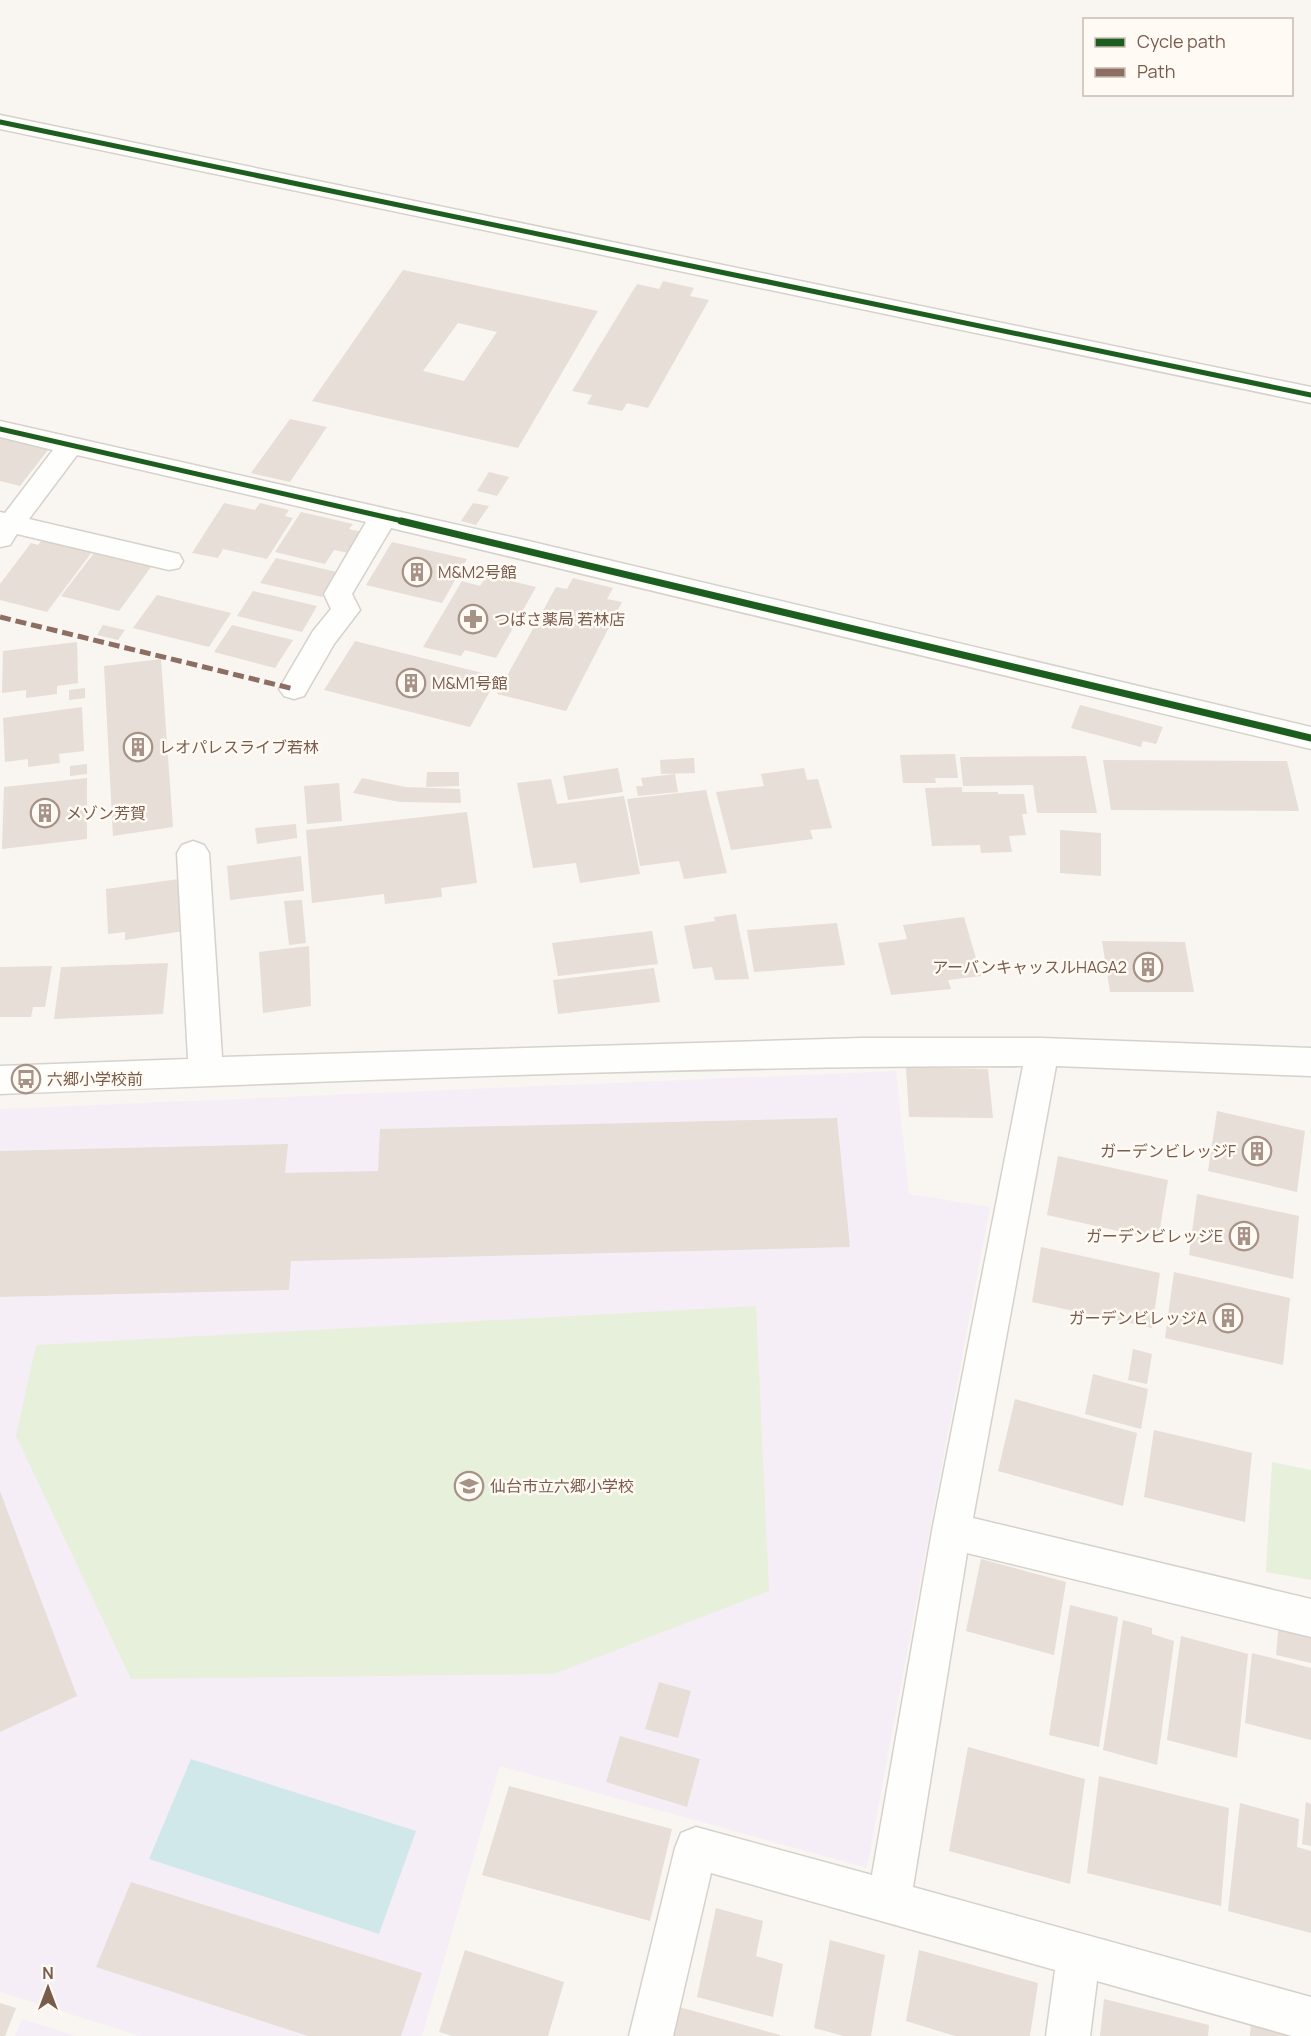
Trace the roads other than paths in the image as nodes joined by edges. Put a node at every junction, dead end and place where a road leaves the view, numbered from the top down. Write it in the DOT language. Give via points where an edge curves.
graph roads {
  1 [pos="0,122"];
  2 [pos="1311,395"];
  3 [pos="0,429"];
  4 [pos="70,446"];
  5 [pos="383,517"];
  6 [pos="4,527"];
  7 [pos="168,561"];
  8 [pos="294,689"];
  9 [pos="1311,738"];
  10 [pos="193,853"];
  11 [pos="1042,1052"];
  12 [pos="1311,1062"];
  13 [pos="206,1072"];
  14 [pos="0,1080"];
  15 [pos="951,1531"];
  16 [pos="1311,1618"];
  17 [pos="889,1902"];
  18 [pos="1079,1954"];
  19 [pos="1311,2019"];
  20 [pos="651,2036"];
  21 [pos="1068,2036"];
  1 -- 2 [label="street"];
  3 -- 4 [label="street"];
  4 -- 5 [label="street"];
  4 -- 6 [label="street"];
  5 -- 8 [label="street" via="338,594 346,610 323,638"];
  5 -- 9 [label="street"];
  6 -- 7 [label="street"];
  10 -- 13 [label="street"];
  11 -- 12 [label="street"];
  11 -- 13 [label="street" via="862,1052"];
  11 -- 15 [label="street"];
  13 -- 14 [label="street"];
  15 -- 16 [label="street"];
  15 -- 17 [label="street"];
  17 -- 18 [label="street"];
  17 -- 20 [label="street" via="696,1848"];
  18 -- 19 [label="street"];
  18 -- 21 [label="street"];
}
